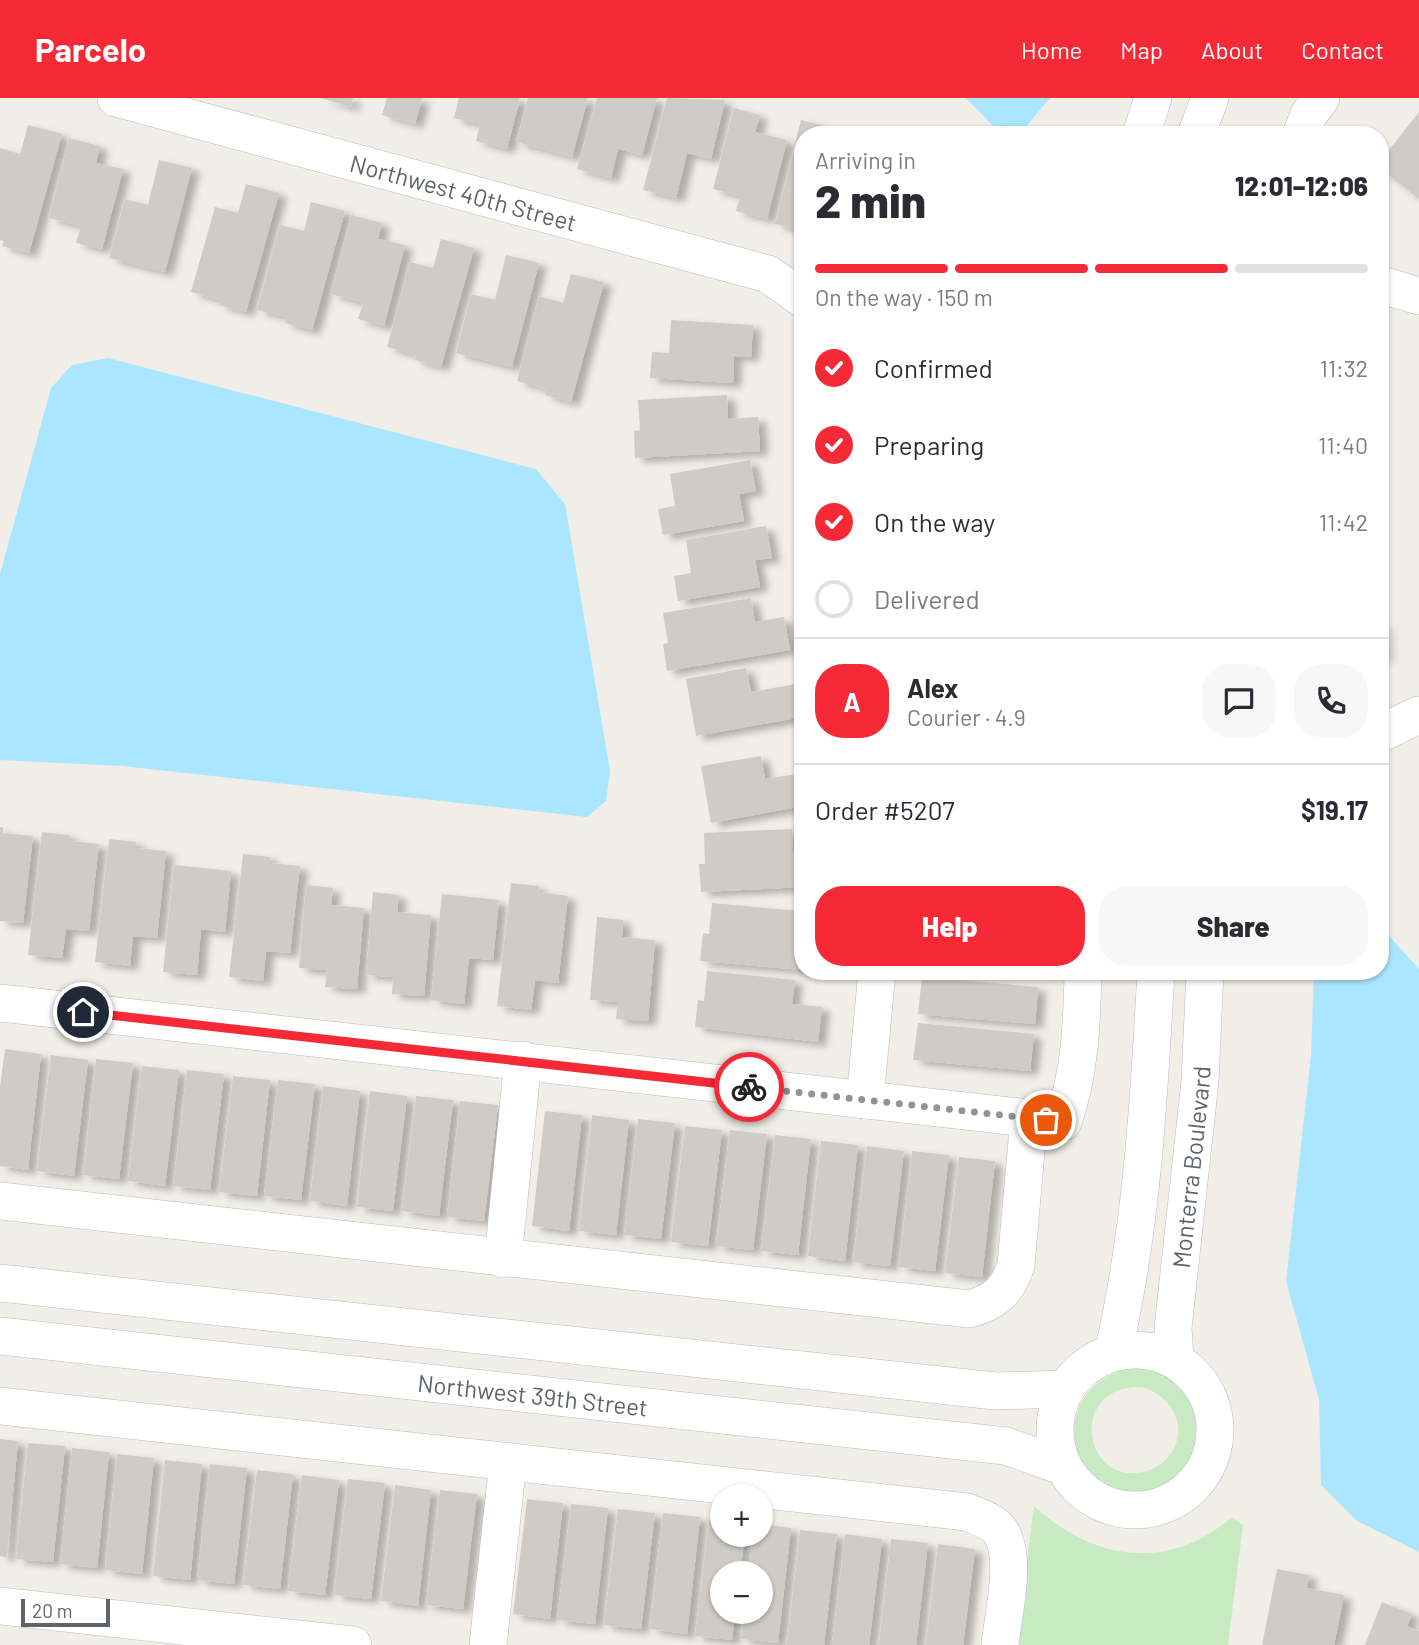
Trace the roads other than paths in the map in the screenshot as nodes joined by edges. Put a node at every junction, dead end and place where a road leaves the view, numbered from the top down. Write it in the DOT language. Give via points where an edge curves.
graph roads {
  1 [pos="116,98"];
  2 [pos="1153,98"];
  3 [pos="1321,98"];
  4 [pos="1144,126"];
  5 [pos="1304,126"];
  6 [pos="1389,287"];
  7 [pos="794,293"];
  8 [pos="1419,296"];
  9 [pos="1419,715"];
  10 [pos="1389,729"];
  11 [pos="876,980"];
  12 [pos="1083,980"];
  13 [pos="1156,980"];
  14 [pos="1205,980"];
  15 [pos="0,1003"];
  16 [pos="523,1060"];
  17 [pos="865,1100"];
  18 [pos="1046,1120"];
  19 [pos="0,1201"];
  20 [pos="503,1259"];
  21 [pos="0,1283"];
  22 [pos="0,1336"];
  23 [pos="1113,1353"];
  24 [pos="1175,1360"];
  25 [pos="1066,1389"];
  26 [pos="0,1406"];
  27 [pos="508,1462"];
  28 [pos="1062,1466"];
  29 [pos="0,1606"];
  30 [pos="89,1630"];
  31 [pos="353,1645"];
  32 [pos="488,1645"];
  33 [pos="1000,1645"];
  1 -- 7 [label="street, Northwest 40th Street" via="768,274"];
  2 -- 4 [label="street"];
  3 -- 5 [label="street"];
  6 -- 8 [label="street"];
  9 -- 10 [label="street"];
  11 -- 17 [label="street"];
  12 -- 18 [label="street" via="1082,1039 1074,1090"];
  13 -- 23 [label="street, Monterra Boulevard" via="1150,1087 1127,1292"];
  14 -- 24 [label="street, Monterra Boulevard" via="1200,1081 1173,1328"];
  15 -- 16 [label="street"];
  16 -- 17 [label="street"];
  16 -- 20 [label="street"];
  17 -- 18 [label="street"];
  18 -- 20 [label="street" via="1011,1281 1000,1296 968,1309"];
  19 -- 20 [label="street"];
  21 -- 25 [label="street" via="995,1391"];
  22 -- 28 [label="street, Northwest 39th Street" via="1006,1446"];
  23 -- 24 [label="street" via="1155,1352"];
  23 -- 25 [label="street" via="1078,1373"];
  24 -- 28 [label="street" via="1196,1377 1211,1401 1216,1427 1213,1455 1190,1489 1155,1509 1127,1511 1100,1504 1078,1488"];
  25 -- 28 [label="street" via="1056,1413 1055,1440"];
  26 -- 27 [label="street"];
  27 -- 32 [label="street"];
  27 -- 33 [label="street" via="967,1512 990,1522 1006,1545 1009,1563"];
  29 -- 30 [label="street"];
  30 -- 31 [label="street"];
}
